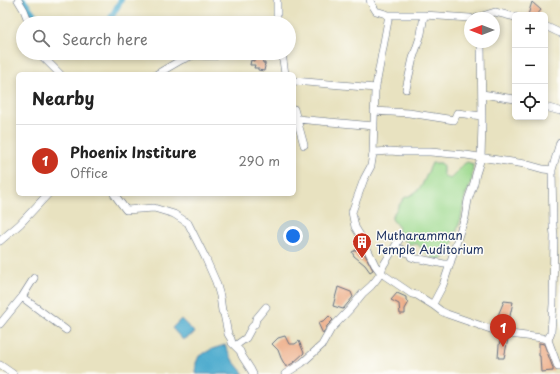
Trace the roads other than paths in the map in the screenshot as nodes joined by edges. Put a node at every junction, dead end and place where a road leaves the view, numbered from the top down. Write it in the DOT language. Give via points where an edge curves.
graph roads {
  1 [pos="18,0"];
  2 [pos="277,0"];
  3 [pos="370,0"];
  4 [pos="500,13"];
  5 [pos="389,15"];
  6 [pos="424,15"];
  7 [pos="26,16"];
  8 [pos="277,16"];
  9 [pos="512,16"];
  10 [pos="464,18"];
  11 [pos="548,27"];
  12 [pos="560,33"];
  13 [pos="482,48"];
  14 [pos="46,60"];
  15 [pos="181,60"];
  16 [pos="283,60"];
  17 [pos="58,72"];
  18 [pos="160,72"];
  19 [pos="285,72"];
  20 [pos="296,81"];
  21 [pos="376,88"];
  22 [pos="406,90"];
  23 [pos="482,94"];
  24 [pos="512,99"];
  25 [pos="548,108"];
  26 [pos="560,111"];
  27 [pos="374,112"];
  28 [pos="296,116"];
  29 [pos="482,116"];
  30 [pos="297,119"];
  31 [pos="374,126"];
  32 [pos="560,142"];
  33 [pos="304,145"];
  34 [pos="373,153"];
  35 [pos="481,158"];
  36 [pos="552,170"];
  37 [pos="46,196"];
  38 [pos="116,196"];
  39 [pos="399,240"];
  40 [pos="0,241"];
  41 [pos="394,249"];
  42 [pos="450,264"];
  43 [pos="381,273"];
  44 [pos="34,278"];
  45 [pos="22,297"];
  46 [pos="433,305"];
  47 [pos="266,307"];
  48 [pos="0,324"];
  49 [pos="66,330"];
  50 [pos="548,340"];
  51 [pos="235,346"];
  52 [pos="0,365"];
  53 [pos="560,367"];
  54 [pos="13,374"];
  55 [pos="253,374"];
  56 [pos="285,374"];
  1 -- 7 [label="street"];
  2 -- 8 [label="street"];
  3 -- 5 [label="street" via="376,11"];
  4 -- 9 [label="street"];
  5 -- 6 [label="street"];
  5 -- 21 [label="street"];
  6 -- 10 [label="street"];
  6 -- 22 [label="street"];
  11 -- 12 [label="street"];
  13 -- 23 [label="street"];
  14 -- 17 [label="street"];
  15 -- 18 [label="street"];
  16 -- 19 [label="street"];
  20 -- 21 [label="street"];
  21 -- 27 [label="street"];
  23 -- 24 [label="street"];
  23 -- 29 [label="street"];
  25 -- 26 [label="street"];
  27 -- 29 [label="street" via="408,113 454,120 458,113"];
  27 -- 31 [label="street"];
  28 -- 30 [label="street"];
  29 -- 35 [label="street"];
  30 -- 31 [label="street"];
  30 -- 33 [label="street"];
  31 -- 34 [label="street"];
  32 -- 36 [label="street"];
  34 -- 35 [label="street" via="430,152"];
  34 -- 43 [label="street" via="371,166 352,212 354,227"];
  35 -- 36 [label="street"];
  35 -- 42 [label="street"];
  36 -- 50 [label="street" via="554,277 552,328"];
  37 -- 40 [label="street"];
  38 -- 51 [label="street" via="126,210 154,208 174,214 188,224 216,282 228,334"];
  39 -- 41 [label="street"];
  41 -- 42 [label="street" via="401,248 417,259"];
  41 -- 43 [label="street"];
  42 -- 46 [label="street"];
  43 -- 46 [label="street"];
  43 -- 56 [label="street" via="331,328 322,345"];
  44 -- 45 [label="street"];
  45 -- 48 [label="street"];
  45 -- 49 [label="street"];
  46 -- 50 [label="street" via="441,312 496,331"];
  47 -- 51 [label="street" via="246,338"];
  50 -- 53 [label="street"];
  51 -- 55 [label="street"];
  52 -- 54 [label="street"];
}
